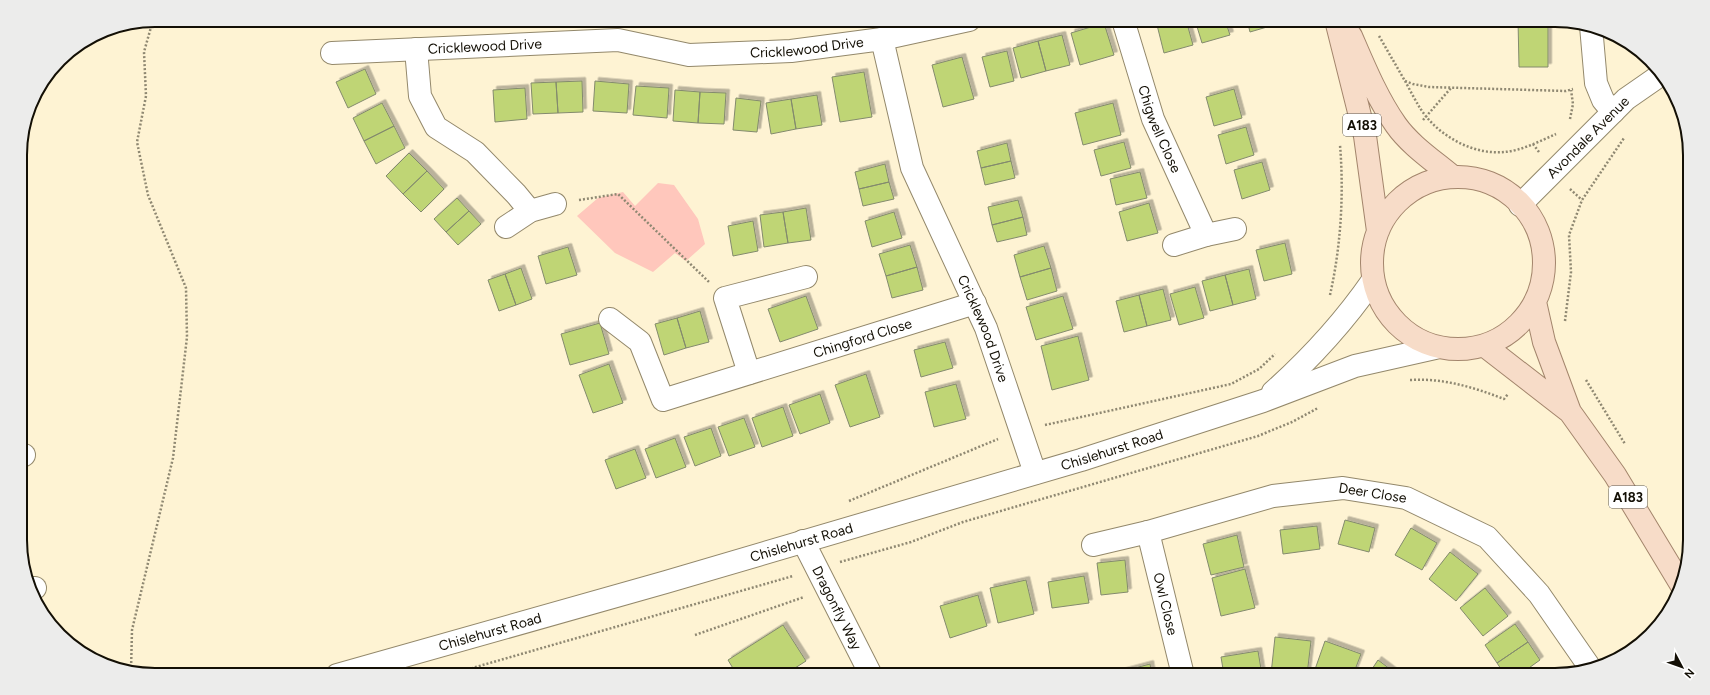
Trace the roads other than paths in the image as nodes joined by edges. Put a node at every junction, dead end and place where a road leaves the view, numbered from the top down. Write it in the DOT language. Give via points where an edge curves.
graph roads {
  1 [pos="936,27"];
  2 [pos="1125,27"];
  3 [pos="1338,27"];
  4 [pos="1346,27"];
  5 [pos="1592,32"];
  6 [pos="882,39"];
  7 [pos="416,49"];
  8 [pos="332,53"];
  9 [pos="1657,77"];
  10 [pos="1613,112"];
  11 [pos="1453,177"];
  12 [pos="555,204"];
  13 [pos="1520,205"];
  14 [pos="530,211"];
  15 [pos="506,227"];
  16 [pos="1235,229"];
  17 [pos="1378,231"];
  18 [pos="1206,235"];
  19 [pos="1174,245"];
  20 [pos="806,277"];
  21 [pos="1373,280"];
  22 [pos="1536,302"];
  23 [pos="975,303"];
  24 [pos="610,319"];
  25 [pos="1485,346"];
  26 [pos="1435,348"];
  27 [pos="749,373"];
  28 [pos="1263,401"];
  29 [pos="1570,412"];
  30 [pos="1034,473"];
  31 [pos="1148,532"];
  32 [pos="804,541"];
  33 [pos="1093,545"];
  34 [pos="1677,578"];
  35 [pos="1583,665"];
  36 [pos="361,668"];
  37 [pos="867,668"];
  38 [pos="1181,668"];
  1 -- 6 [label="street"];
  2 -- 18 [label="street, Chigwell Close" via="1153,119"];
  3 -- 17 [label="main road, A183" via="1365,136"];
  4 -- 11 [label="main road, A183" via="1370,80 1396,125 1406,137"];
  5 -- 10 [label="street" via="1596,83 1603,100"];
  6 -- 7 [label="street, Cricklewood Drive" via="791,51 688,55 618,40"];
  6 -- 23 [label="street, Cricklewood Drive" via="912,168"];
  7 -- 8 [label="street, Cricklewood Drive"];
  7 -- 14 [label="street, Cricklewood Drive" via="420,96 436,127 475,152"];
  9 -- 10 [label="street, Avondale Avenue" via="1626,99"];
  10 -- 13 [label="street, Avondale Avenue"];
  11 -- 13 [label="main road" via="1483,180 1498,186"];
  11 -- 17 [label="main road" via="1436,180 1409,193 1394,205"];
  12 -- 14 [label="street"];
  13 -- 22 [label="main road" via="1532,219 1542,240 1545,268"];
  14 -- 15 [label="street"];
  16 -- 18 [label="street"];
  17 -- 21 [label="main road" via="1373,250"];
  18 -- 19 [label="street"];
  20 -- 27 [label="street" via="725,298"];
  21 -- 26 [label="main road" via="1380,300 1397,324 1413,338"];
  21 -- 28 [label="street" via="1354,309 1330,336 1300,368"];
  22 -- 25 [label="main road" via="1514,329"];
  22 -- 29 [label="main road, A183" via="1544,342"];
  23 -- 27 [label="street, Chingford Close"];
  23 -- 30 [label="street, Cricklewood Drive" via="986,328"];
  24 -- 27 [label="street, Chingford Close" via="640,342 663,400"];
  25 -- 26 [label="main road" via="1455,350"];
  25 -- 29 [label="main road, A183"];
  26 -- 28 [label="street, Chislehurst Road" via="1355,366"];
  28 -- 30 [label="street, Chislehurst Road"];
  29 -- 34 [label="main road, A183" via="1615,474"];
  30 -- 32 [label="street, Chislehurst Road"];
  31 -- 33 [label="street, Deer Close"];
  31 -- 35 [label="street, Deer Close" via="1273,496 1343,488 1406,498 1487,537 1539,594"];
  31 -- 38 [label="street, Owl Close"];
  32 -- 36 [label="street, Chislehurst Road"];
  32 -- 37 [label="street, Dragonfly Way"];
}
